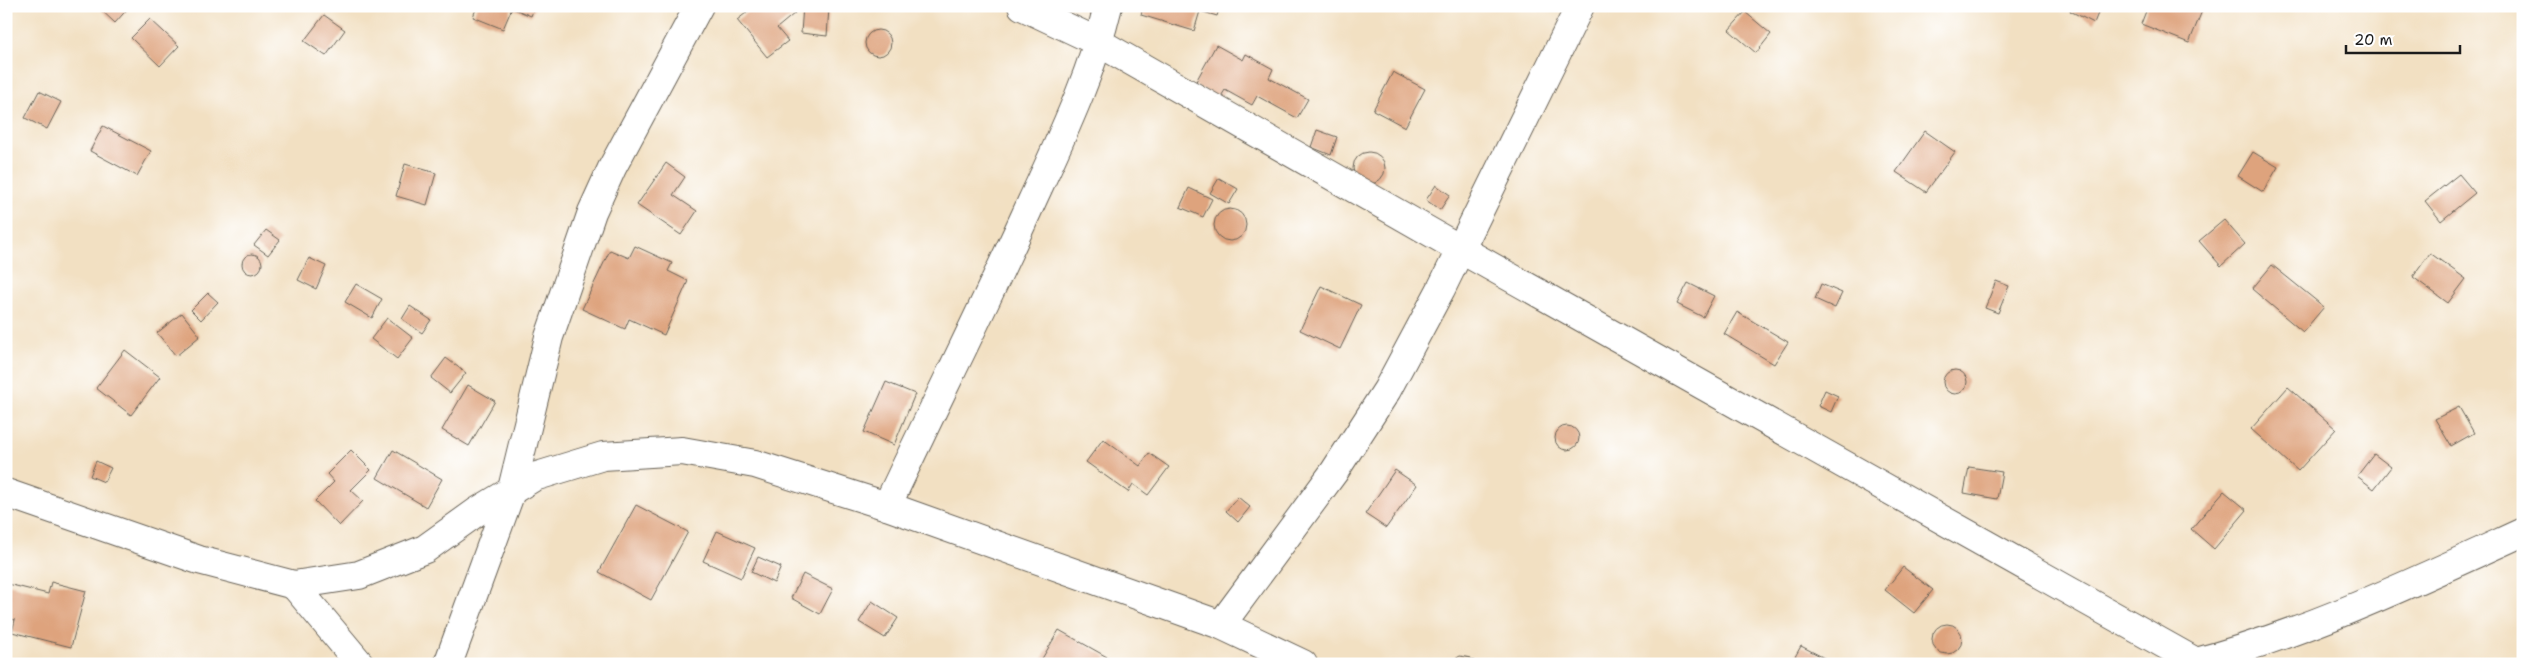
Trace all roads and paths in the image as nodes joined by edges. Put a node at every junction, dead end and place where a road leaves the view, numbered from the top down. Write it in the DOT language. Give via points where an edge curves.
graph roads {
  1 [pos="699,6"];
  2 [pos="1022,6"];
  3 [pos="1108,6"];
  4 [pos="1580,6"];
  5 [pos="1098,42"];
  6 [pos="1460,249"];
  7 [pos="512,489"];
  8 [pos="6,493"];
  9 [pos="887,506"];
  10 [pos="2523,532"];
  11 [pos="294,585"];
  12 [pos="1220,625"];
  13 [pos="2193,663"];
  14 [pos="360,664"];
  15 [pos="448,664"];
  16 [pos="1304,664"];
  1 -- 7 [label="street" via="612,168 592,212 549,337"];
  2 -- 5 [label="street"];
  3 -- 5 [label="street"];
  4 -- 6 [label="street"];
  5 -- 6 [label="street"];
  5 -- 9 [label="street" via="1067,124 1018,233"];
  6 -- 12 [label="street" via="1386,390 1334,472"];
  6 -- 13 [label="street"];
  7 -- 9 [label="street" via="534,477 603,456 682,451 755,464"];
  7 -- 11 [label="street" via="425,549 359,575"];
  7 -- 15 [label="street"];
  8 -- 11 [label="street" via="199,560"];
  9 -- 12 [label="street"];
  10 -- 13 [label="street" via="2316,623"];
  11 -- 14 [label="street"];
  12 -- 16 [label="street"];
}
